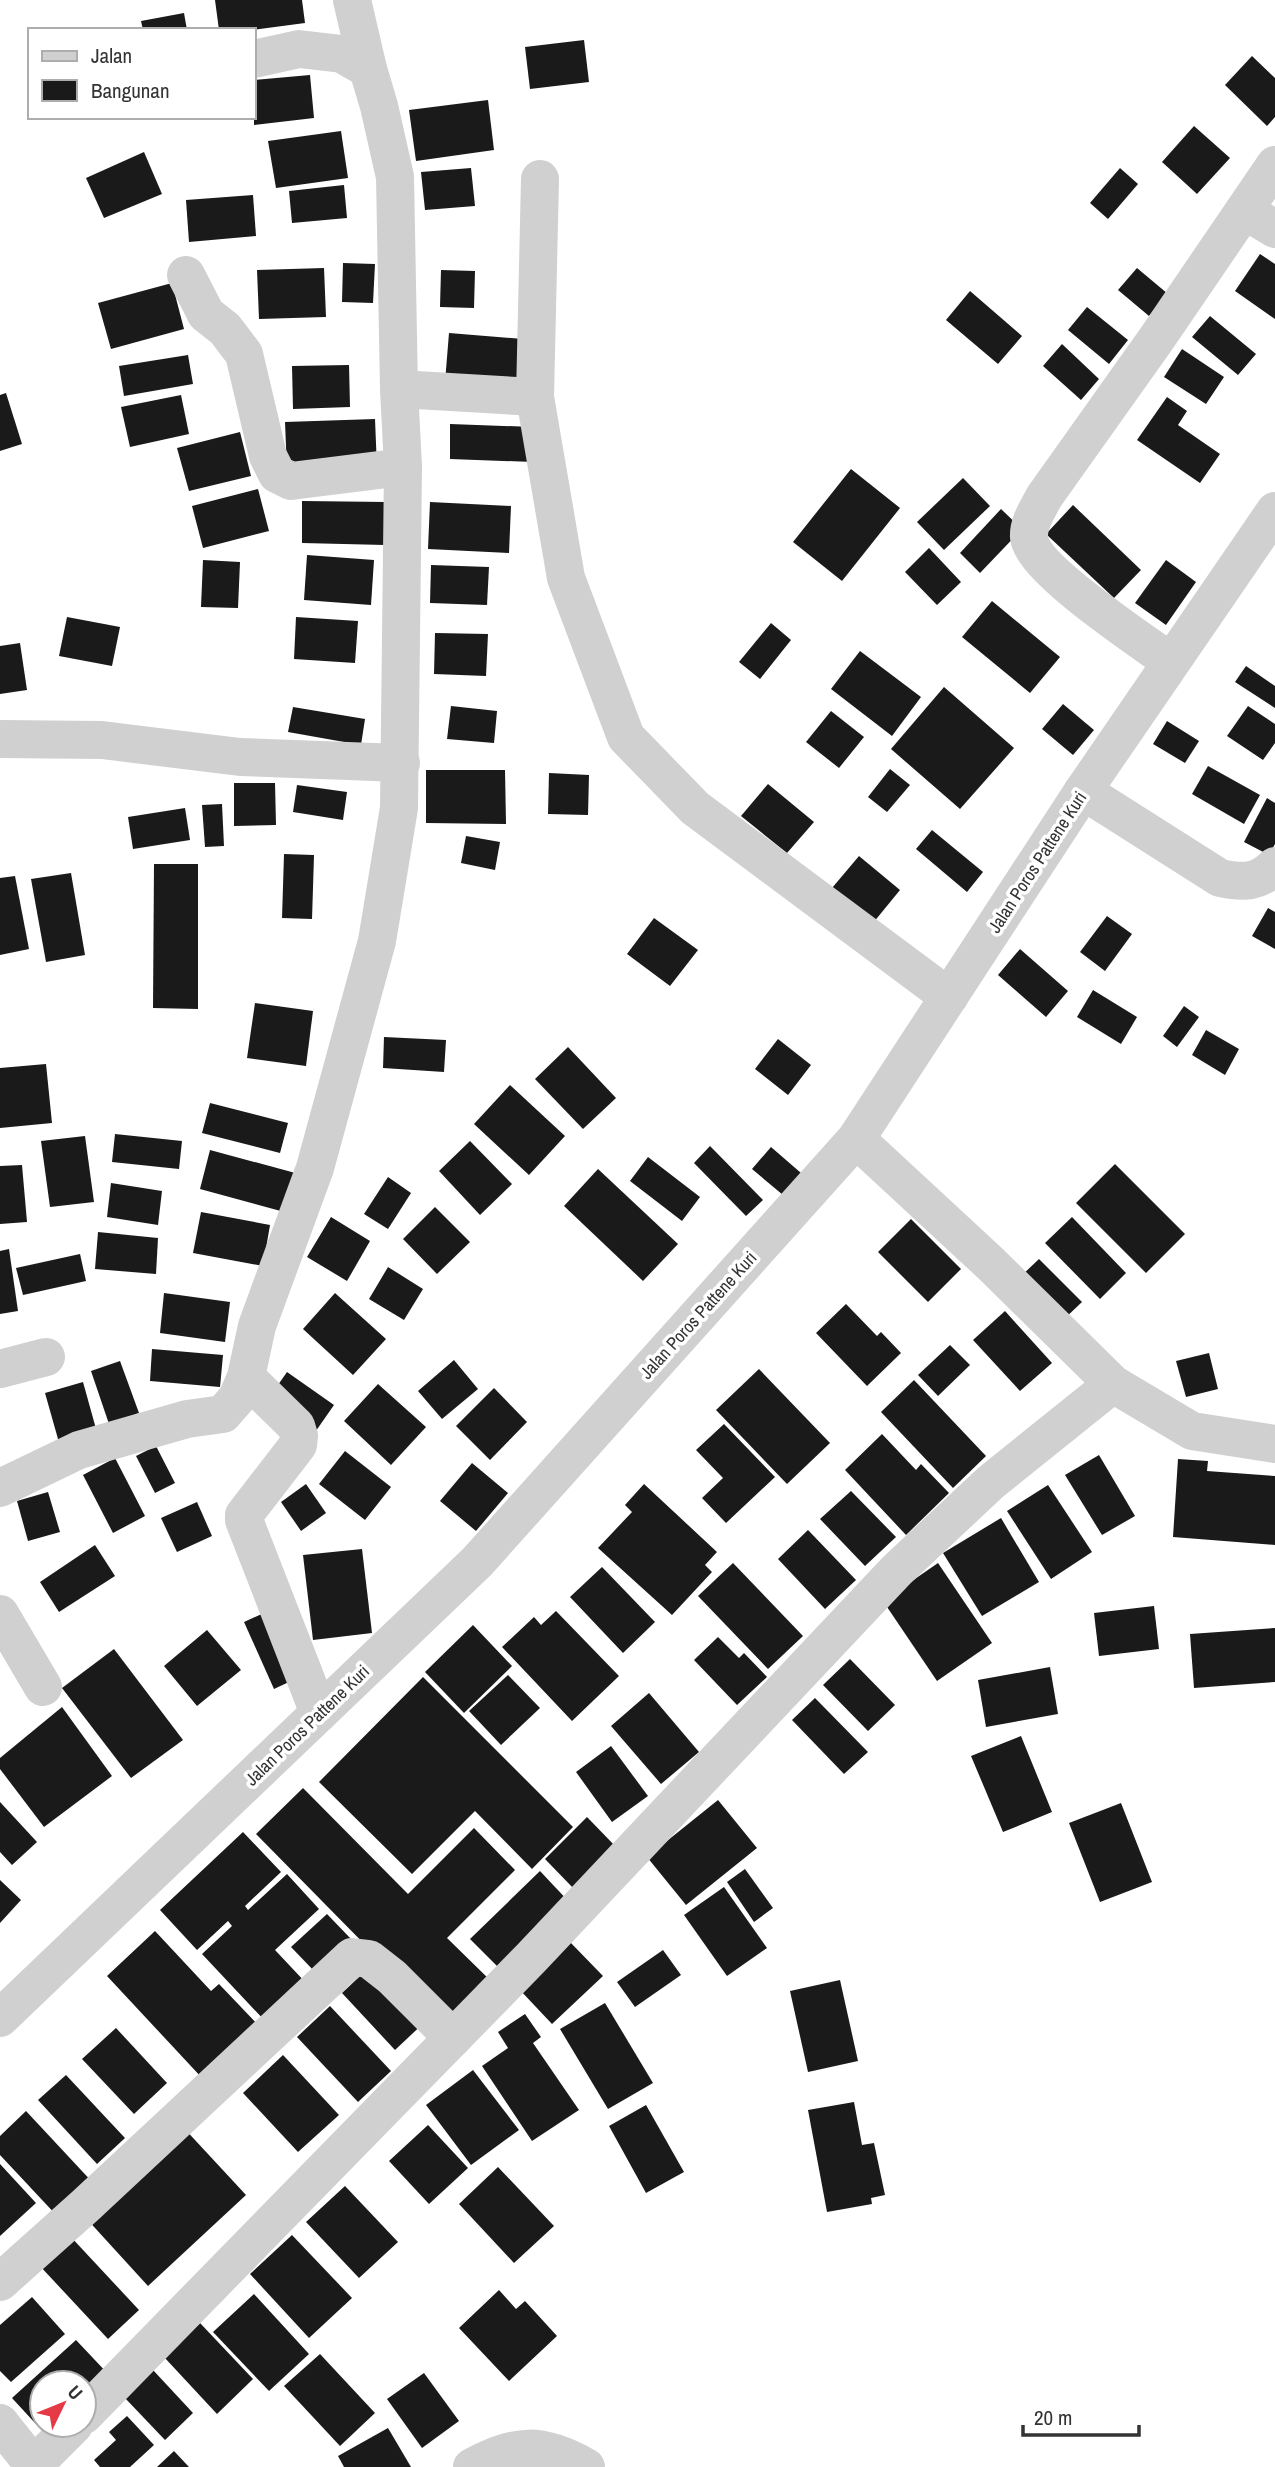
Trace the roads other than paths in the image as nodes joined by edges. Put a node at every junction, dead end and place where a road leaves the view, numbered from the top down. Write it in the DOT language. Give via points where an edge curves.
graph roads {
  1 [pos="352,0"];
  2 [pos="256,59"];
  3 [pos="368,69"];
  4 [pos="1275,165"];
  5 [pos="540,179"];
  6 [pos="1260,220"];
  7 [pos="186,275"];
  8 [pos="399,389"];
  9 [pos="535,397"];
  10 [pos="403,467"];
  11 [pos="1272,520"];
  12 [pos="1171,662"];
  13 [pos="0,739"];
  14 [pos="401,763"];
  15 [pos="1083,791"];
  16 [pos="1275,866"];
  17 [pos="949,997"];
  18 [pos="856,1139"];
  19 [pos="47,1357"];
  20 [pos="0,1369"];
  21 [pos="246,1377"];
  22 [pos="1113,1384"];
  23 [pos="1275,1444"];
  24 [pos="0,1488"];
  25 [pos="0,1614"];
  26 [pos="43,1687"];
  27 [pos="319,1713"];
  28 [pos="0,2018"];
  29 [pos="453,2038"];
  30 [pos="0,2282"];
  31 [pos="98,2401"];
  32 [pos="0,2423"];
  33 [pos="60,2439"];
  34 [pos="571,2463"];
  35 [pos="34,2466"];
  36 [pos="472,2467"];
  1 -- 3 [label="street"];
  2 -- 3 [label="street" via="299,49 342,54"];
  3 -- 8 [label="street" via="396,177"];
  4 -- 6 [label="street"];
  5 -- 9 [label="street"];
  6 -- 12 [label="street" via="1045,497 1030,524 1029,540 1042,562"];
  7 -- 10 [label="street" via="206,314 244,354 268,456 278,474 291,481"];
  8 -- 9 [label="street"];
  8 -- 10 [label="street"];
  9 -- 17 [label="street" via="566,578 626,737 695,808"];
  10 -- 14 [label="street"];
  11 -- 12 [label="street, Jalan Poros Pattene Kuri"];
  12 -- 15 [label="street, Jalan Poros Pattene Kuri"];
  13 -- 14 [label="street" via="102,740 240,757"];
  14 -- 21 [label="street" via="399,808 377,941 315,1168 257,1326"];
  15 -- 16 [label="street" via="1220,878 1263,878"];
  15 -- 17 [label="street, Jalan Poros Pattene Kuri"];
  17 -- 18 [label="street, Jalan Poros Pattene Kuri"];
  18 -- 22 [label="street"];
  18 -- 27 [label="street, Jalan Poros Pattene Kuri" via="477,1562"];
  19 -- 20 [label="street"];
  21 -- 24 [label="street" via="223,1414 187,1419 79,1450"];
  21 -- 27 [label="street" via="296,1426 299,1436 298,1445 244,1521"];
  22 -- 23 [label="street" via="1192,1431"];
  22 -- 29 [label="street" via="991,1482 896,1571"];
  25 -- 26 [label="street"];
  27 -- 28 [label="street, Jalan Poros Pattene Kuri"];
  29 -- 30 [label="street" via="369,1959 352,1957"];
  29 -- 31 [label="street"];
  32 -- 35 [label="street"];
  33 -- 35 [label="street"];
  34 -- 36 [label="street" via="540,2447 522,2448"];
}
